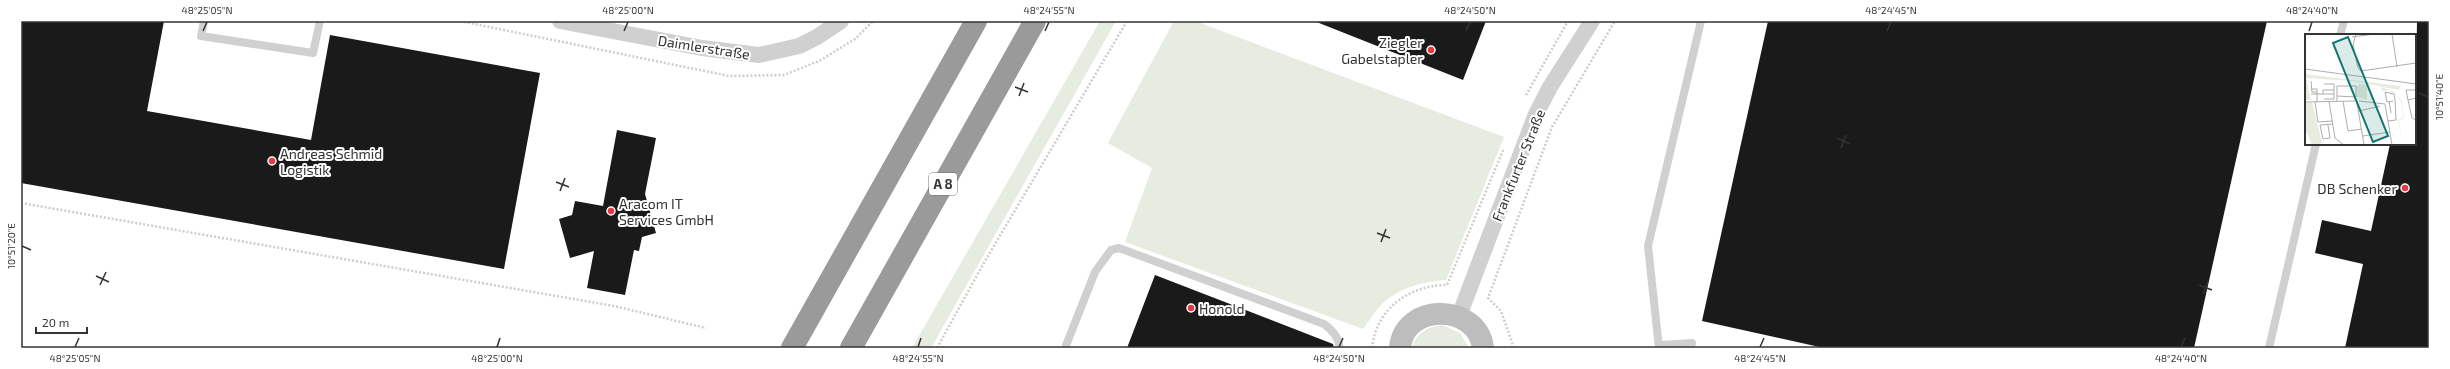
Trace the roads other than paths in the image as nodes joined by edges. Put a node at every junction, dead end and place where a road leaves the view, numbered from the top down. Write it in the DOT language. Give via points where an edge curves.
graph roads {
  1 [pos="204,21"];
  2 [pos="320,21"];
  3 [pos="560,21"];
  4 [pos="842,21"];
  5 [pos="976,21"];
  6 [pos="1035,21"];
  7 [pos="1592,21"];
  8 [pos="1701,21"];
  9 [pos="2344,21"];
  10 [pos="2340,34"];
  11 [pos="2316,145"];
  12 [pos="1459,316"];
  13 [pos="1692,343"];
  14 [pos="1659,346"];
  15 [pos="792,348"];
  16 [pos="851,348"];
  17 [pos="1065,348"];
  18 [pos="1339,348"];
  19 [pos="1400,348"];
  20 [pos="1483,348"];
  21 [pos="2269,348"];
  1 -- 2 [label="lane" via="201,36 313,54"];
  3 -- 4 [label="street, Daimlerstraße" via="702,48 759,55 799,46"];
  5 -- 15 [label="highway"];
  6 -- 16 [label="highway, A 8"];
  7 -- 12 [label="street, Frankfurter Straße" via="1536,114"];
  8 -- 14 [label="lane" via="1648,246"];
  9 -- 10 [label="lane"];
  11 -- 21 [label="lane"];
  12 -- 19 [label="street" via="1438,313 1417,320 1407,331"];
  12 -- 20 [label="street" via="1478,332"];
  13 -- 14 [label="lane"];
  17 -- 18 [label="lane" via="1095,272 1111,250 1119,248 1324,324 1340,342"];
}
